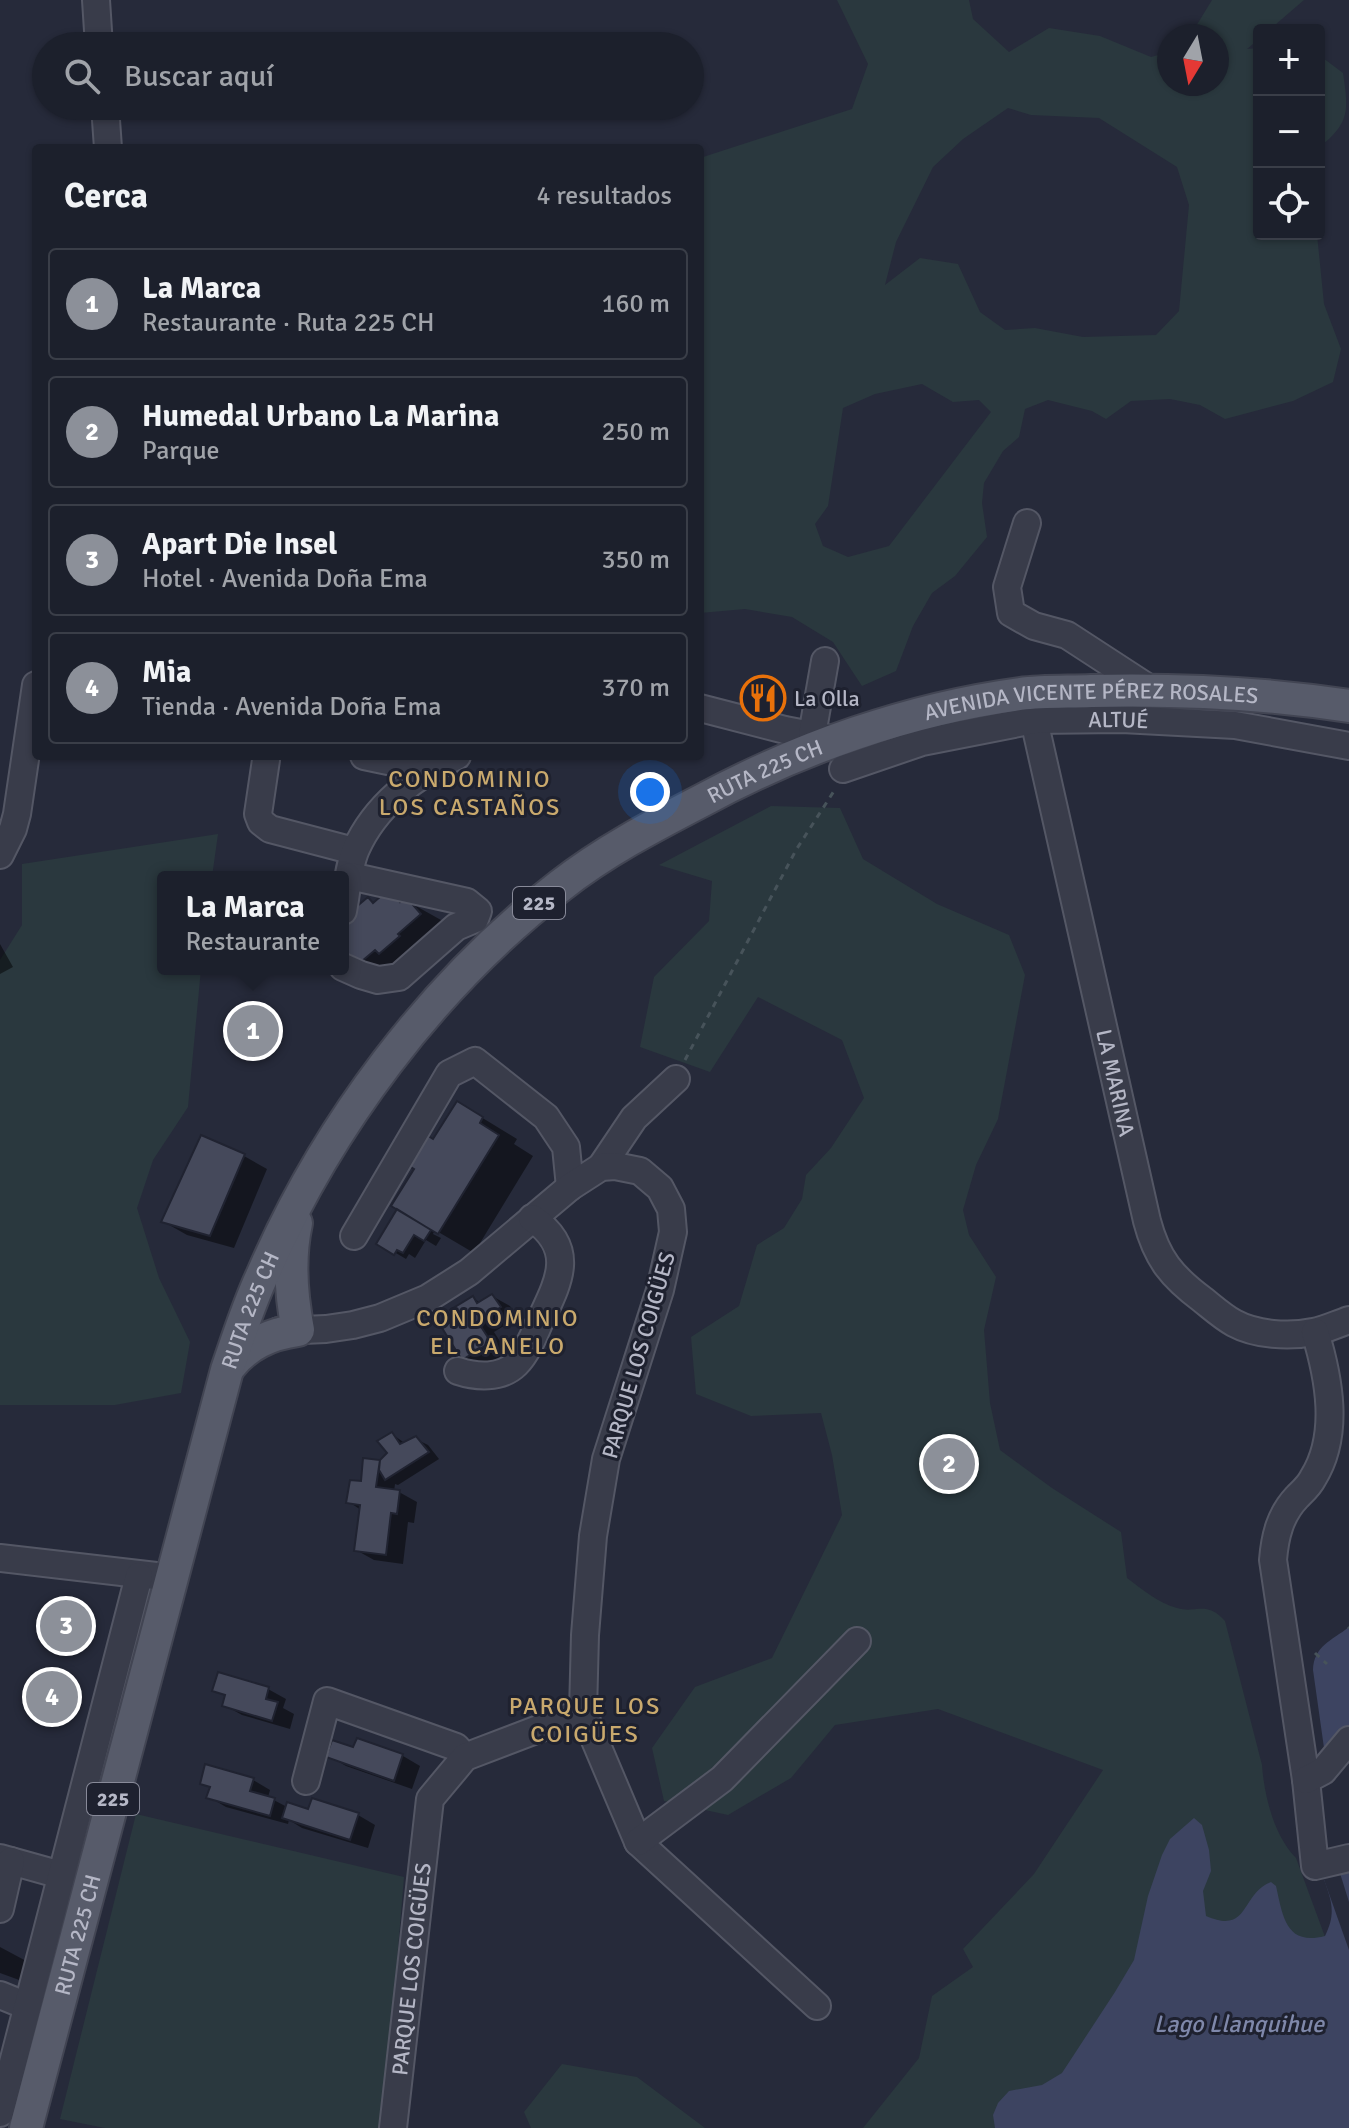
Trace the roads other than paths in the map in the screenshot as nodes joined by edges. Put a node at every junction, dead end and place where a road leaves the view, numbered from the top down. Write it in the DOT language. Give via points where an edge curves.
graph roads {
  1 [pos="96,0"];
  2 [pos="98,32"];
  3 [pos="106,120"];
  4 [pos="108,144"];
  5 [pos="1027,523"];
  6 [pos="825,661"];
  7 [pos="1153,691"];
  8 [pos="1349,706"];
  9 [pos="1029,707"];
  10 [pos="704,709"];
  11 [pos="32,712"];
  12 [pos="1349,746"];
  13 [pos="831,748"];
  14 [pos="266,760"];
  15 [pos="374,760"];
  16 [pos="438,760"];
  17 [pos="448,760"];
  18 [pos="0,855"];
  19 [pos="352,864"];
  20 [pos="349,880"];
  21 [pos="349,970"];
  22 [pos="676,1079"];
  23 [pos="601,1167"];
  24 [pos="570,1187"];
  25 [pos="306,1189"];
  26 [pos="532,1218"];
  27 [pos="354,1236"];
  28 [pos="1349,1320"];
  29 [pos="242,1327"];
  30 [pos="298,1330"];
  31 [pos="1315,1332"];
  32 [pos="227,1370"];
  33 [pos="458,1371"];
  34 [pos="0,1558"];
  35 [pos="139,1576"];
  36 [pos="171,1577"];
  37 [pos="857,1641"];
  38 [pos="583,1712"];
  39 [pos="1349,1740"];
  40 [pos="465,1757"];
  41 [pos="1306,1780"];
  42 [pos="306,1781"];
  43 [pos="638,1842"];
  44 [pos="1349,1858"];
  45 [pos="6,1859"];
  46 [pos="61,1875"];
  47 [pos="0,1909"];
  48 [pos="0,1995"];
  49 [pos="27,2006"];
  50 [pos="817,2006"];
  51 [pos="0,2113"];
  52 [pos="26,2128"];
  53 [pos="393,2128"];
  1 -- 2 [label="street"];
  3 -- 4 [label="street"];
  5 -- 7 [label="street" via="1007,587 1011,613 1067,635"];
  6 -- 13 [label="street"];
  7 -- 8 [label="main road, AVENIDA VICENTE PÉREZ ROSALES / 225"];
  7 -- 9 [label="main road, AVENIDA VICENTE PÉREZ ROSALES / 225"];
  9 -- 12 [label="street, ALTUÉ" via="1235,725"];
  9 -- 13 [label="main road, AVENIDA VICENTE PÉREZ ROSALES / 225" via="932,711"];
  9 -- 31 [label="street, LA MARINA" via="1151,1239 1175,1278 1235,1324 1284,1335"];
  10 -- 13 [label="street"];
  11 -- 18 [label="street" via="17,814"];
  13 -- 25 [label="main road, RUTA 225 CH / 225" via="750,775 621,845 505,931 373,1080"];
  14 -- 19 [label="street" via="261,822"];
  15 -- 16 [label="street" via="412,766"];
  17 -- 19 [label="street" via="396,795 375,818"];
  19 -- 20 [label="street"];
  19 -- 21 [label="street" via="467,902 478,911 475,919 456,927 399,977 378,980"];
  22 -- 23 [label="street" via="634,1118"];
  23 -- 24 [label="street"];
  23 -- 38 [label="street, PARQUE LOS COIGÜES" via="627,1167 651,1178 671,1209 673,1232 606,1459 593,1536"];
  24 -- 26 [label="street"];
  24 -- 27 [label="street" via="566,1147 546,1117 475,1061 449,1074"];
  25 -- 29 [label="main road, RUTA 225 CH / 225"];
  25 -- 30 [label="main road" via="292,1254"];
  26 -- 30 [label="street" via="469,1272 428,1298 353,1325"];
  26 -- 33 [label="street" via="553,1239 560,1271 529,1343 506,1371 482,1376"];
  28 -- 31 [label="street, LA MARINA"];
  29 -- 30 [label="street"];
  29 -- 32 [label="main road, RUTA 225 CH / 225"];
  30 -- 32 [label="main road" via="257,1342"];
  31 -- 41 [label="street" via="1329,1398 1327,1444 1313,1478 1283,1517 1273,1560"];
  32 -- 36 [label="main road, RUTA 225 CH / 225"];
  34 -- 35 [label="street"];
  35 -- 36 [label="street"];
  35 -- 46 [label="street"];
  36 -- 52 [label="main road, RUTA 225 CH / 225"];
  37 -- 43 [label="street" via="722,1779"];
  38 -- 40 [label="street, PARQUE LOS COIGÜES"];
  38 -- 43 [label="street, PARQUE LOS COIGÜES"];
  39 -- 41 [label="street" via="1323,1771"];
  40 -- 42 [label="street" via="456,1747 327,1701"];
  40 -- 53 [label="street, PARQUE LOS COIGÜES" via="430,1799"];
  41 -- 44 [label="street" via="1315,1866"];
  43 -- 50 [label="street, PARQUE LOS COIGÜES"];
  45 -- 46 [label="street"];
  45 -- 47 [label="street"];
  46 -- 49 [label="street"];
  48 -- 49 [label="street"];
  49 -- 51 [label="street"];
}
